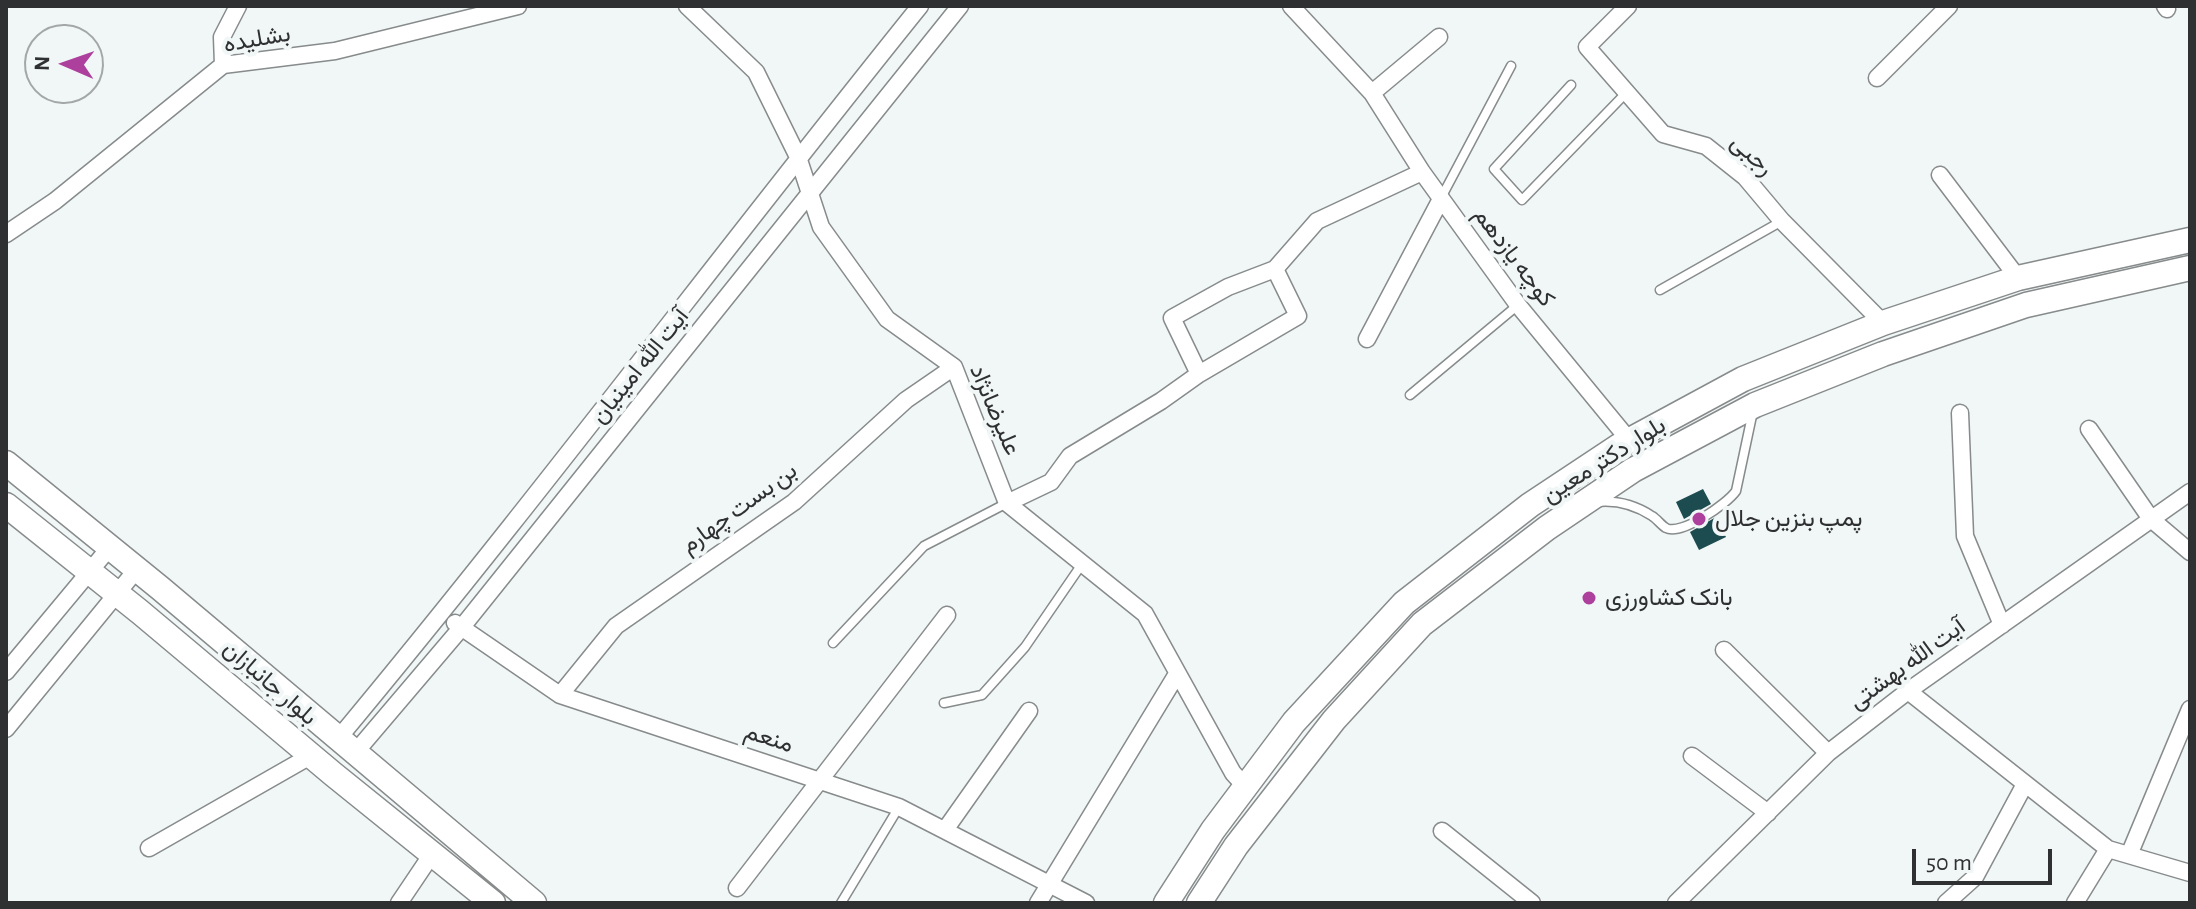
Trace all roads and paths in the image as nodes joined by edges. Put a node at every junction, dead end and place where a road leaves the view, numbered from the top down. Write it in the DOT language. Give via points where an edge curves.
graph roads {
  1 [pos="238,6"];
  2 [pos="518,6"];
  3 [pos="687,6"];
  4 [pos="920,6"];
  5 [pos="960,6"];
  6 [pos="1291,6"];
  7 [pos="1628,6"];
  8 [pos="1949,6"];
  9 [pos="1439,37"];
  10 [pos="223,65"];
  11 [pos="1511,66"];
  12 [pos="1877,78"];
  13 [pos="1571,85"];
  14 [pos="1627,92"];
  15 [pos="1372,93"];
  16 [pos="798,157"];
  17 [pos="1422,172"];
  18 [pos="1940,175"];
  19 [pos="809,192"];
  20 [pos="1441,199"];
  21 [pos="1782,221"];
  22 [pos="6,234"];
  23 [pos="2190,240"];
  24 [pos="2190,268"];
  25 [pos="1275,269"];
  26 [pos="2018,278"];
  27 [pos="1660,290"];
  28 [pos="1518,305"];
  29 [pos="1883,323"];
  30 [pos="1367,339"];
  31 [pos="954,367"];
  32 [pos="1199,374"];
  33 [pos="1410,395"];
  34 [pos="1755,405"];
  35 [pos="1960,413"];
  36 [pos="2089,429"];
  37 [pos="1629,440"];
  38 [pos="6,463"];
  39 [pos="2190,492"];
  40 [pos="1007,503"];
  41 [pos="1584,503"];
  42 [pos="6,505"];
  43 [pos="2150,517"];
  44 [pos="110,547"];
  45 [pos="2190,552"];
  46 [pos="1083,563"];
  47 [pos="137,569"];
  48 [pos="89,572"];
  49 [pos="117,593"];
  50 [pos="441,615"];
  51 [pos="947,615"];
  52 [pos="2002,625"];
  53 [pos="462,627"];
  54 [pos="833,643"];
  55 [pos="1724,650"];
  56 [pos="6,672"];
  57 [pos="1177,674"];
  58 [pos="1908,691"];
  59 [pos="560,695"];
  60 [pos="944,703"];
  61 [pos="2190,709"];
  62 [pos="1029,711"];
  63 [pos="6,729"];
  64 [pos="346,747"];
  65 [pos="1828,753"];
  66 [pos="312,755"];
  67 [pos="1692,756"];
  68 [pos="819,780"];
  69 [pos="2025,784"];
  70 [pos="1244,785"];
  71 [pos="899,807"];
  72 [pos="1768,813"];
  73 [pos="945,830"];
  74 [pos="1442,831"];
  75 [pos="149,848"];
  76 [pos="2108,849"];
  77 [pos="432,854"];
  78 [pos="2129,855"];
  79 [pos="2190,873"];
  80 [pos="1049,883"];
  81 [pos="737,888"];
  82 [pos="399,903"];
  83 [pos="493,903"];
  84 [pos="534,903"];
  85 [pos="841,903"];
  86 [pos="1038,903"];
  87 [pos="1086,903"];
  88 [pos="1166,903"];
  89 [pos="1199,903"];
  90 [pos="1532,903"];
  91 [pos="1676,903"];
  92 [pos="1946,903"];
  93 [pos="2075,903"];
  1 -- 10 [label="street" via="222,37"];
  2 -- 10 [label="street, بشلیده" via="335,51"];
  3 -- 16 [label="street, علیرضانژاد" via="756,72"];
  4 -- 16 [label="street, آیت الله امینیان"];
  5 -- 19 [label="street, آیت الله امینیان"];
  6 -- 15 [label="street, کوچه یازدهم"];
  7 -- 14 [label="street, رجبی" via="1587,47"];
  8 -- 12 [label="street"];
  9 -- 15 [label="street"];
  10 -- 22 [label="street, بشلیده" via="55,201"];
  11 -- 20 [label="lane"];
  13 -- 14 [label="lane" via="1494,169 1522,200"];
  14 -- 21 [label="street, رجبی" via="1663,134 1706,146 1745,177"];
  15 -- 17 [label="street, کوچه یازدهم"];
  16 -- 19 [label="street, علیرضانژاد"];
  16 -- 50 [label="street, آیت الله امینیان"];
  17 -- 20 [label="street, کوچه یازدهم"];
  17 -- 25 [label="street" via="1317,221"];
  18 -- 26 [label="street"];
  19 -- 31 [label="street, علیرضانژاد" via="821,227 887,319"];
  19 -- 53 [label="street, آیت الله امینیان"];
  20 -- 28 [label="street, کوچه یازدهم"];
  20 -- 30 [label="street"];
  21 -- 27 [label="lane"];
  21 -- 29 [label="street, رجبی"];
  23 -- 26 [label="main road, بلوار دکتر معین"];
  24 -- 34 [label="main road, بلوار دکتر معین" via="2026,305"];
  25 -- 32 [label="street" via="1298,316"];
  25 -- 32 [label="street" via="1172,318"];
  26 -- 29 [label="main road, بلوار دکتر معین"];
  28 -- 33 [label="lane"];
  28 -- 37 [label="street, کوچه یازدهم"];
  29 -- 37 [label="main road, بلوار دکتر معین" via="1743,379"];
  31 -- 40 [label="street, علیرضانژاد"];
  31 -- 59 [label="street, بن بست چهارم" via="906,400 794,502 616,626"];
  32 -- 40 [label="street" via="1070,456 1051,482"];
  34 -- 41 [label="main road, بلوار دکتر معین" via="1633,470"];
  34 -- 41 [label="lane" via="1736,491 1699,519 1668,530 1631,505"];
  35 -- 52 [label="street" via="1965,536"];
  36 -- 43 [label="street"];
  37 -- 70 [label="main road, بلوار دکتر معین" via="1530,505 1404,603 1294,722"];
  38 -- 44 [label="main road, بلوار جانبازان"];
  39 -- 43 [label="street, آیت الله بهشتی"];
  40 -- 46 [label="street"];
  40 -- 54 [label="lane" via="924,546"];
  41 -- 89 [label="main road, بلوار دکتر معین" via="1422,624 1334,720 1236,846"];
  42 -- 48 [label="main road, بلوار جانبازان"];
  43 -- 45 [label="street"];
  43 -- 52 [label="street, آیت الله بهشتی"];
  44 -- 47 [label="main road, بلوار جانبازان"];
  44 -- 48 [label="street"];
  46 -- 57 [label="street" via="1145,614"];
  46 -- 60 [label="lane" via="1025,647 982,695"];
  47 -- 49 [label="street"];
  47 -- 64 [label="main road, بلوار جانبازان"];
  48 -- 49 [label="main road, بلوار جانبازان"];
  48 -- 56 [label="street"];
  49 -- 63 [label="street"];
  49 -- 66 [label="main road, بلوار جانبازان"];
  50 -- 53 [label="street, منعم"];
  50 -- 64 [label="street, آیت الله امینیان"];
  51 -- 68 [label="street"];
  52 -- 58 [label="street, آیت الله بهشتی"];
  53 -- 59 [label="street, منعم"];
  53 -- 64 [label="street, آیت الله امینیان"];
  55 -- 65 [label="street"];
  57 -- 70 [label="street"];
  57 -- 80 [label="street"];
  58 -- 65 [label="street, آیت الله بهشتی"];
  58 -- 69 [label="street"];
  59 -- 68 [label="street, منعم"];
  61 -- 78 [label="street"];
  62 -- 73 [label="street"];
  64 -- 84 [label="main road, بلوار جانبازان"];
  65 -- 72 [label="street, آیت الله بهشتی"];
  66 -- 75 [label="street"];
  66 -- 77 [label="main road, بلوار جانبازان"];
  67 -- 72 [label="street"];
  68 -- 71 [label="street, منعم"];
  68 -- 81 [label="street"];
  69 -- 76 [label="street"];
  69 -- 92 [label="street" via="1975,877"];
  70 -- 88 [label="main road, بلوار دکتر معین"];
  71 -- 73 [label="street, منعم"];
  71 -- 85 [label="lane"];
  72 -- 91 [label="street, آیت الله بهشتی"];
  73 -- 80 [label="street, منعم"];
  74 -- 90 [label="street"];
  76 -- 78 [label="street"];
  76 -- 93 [label="street"];
  77 -- 82 [label="street"];
  77 -- 83 [label="main road, بلوار جانبازان"];
  78 -- 79 [label="street"];
  80 -- 86 [label="street"];
  80 -- 87 [label="street, منعم"];
}
